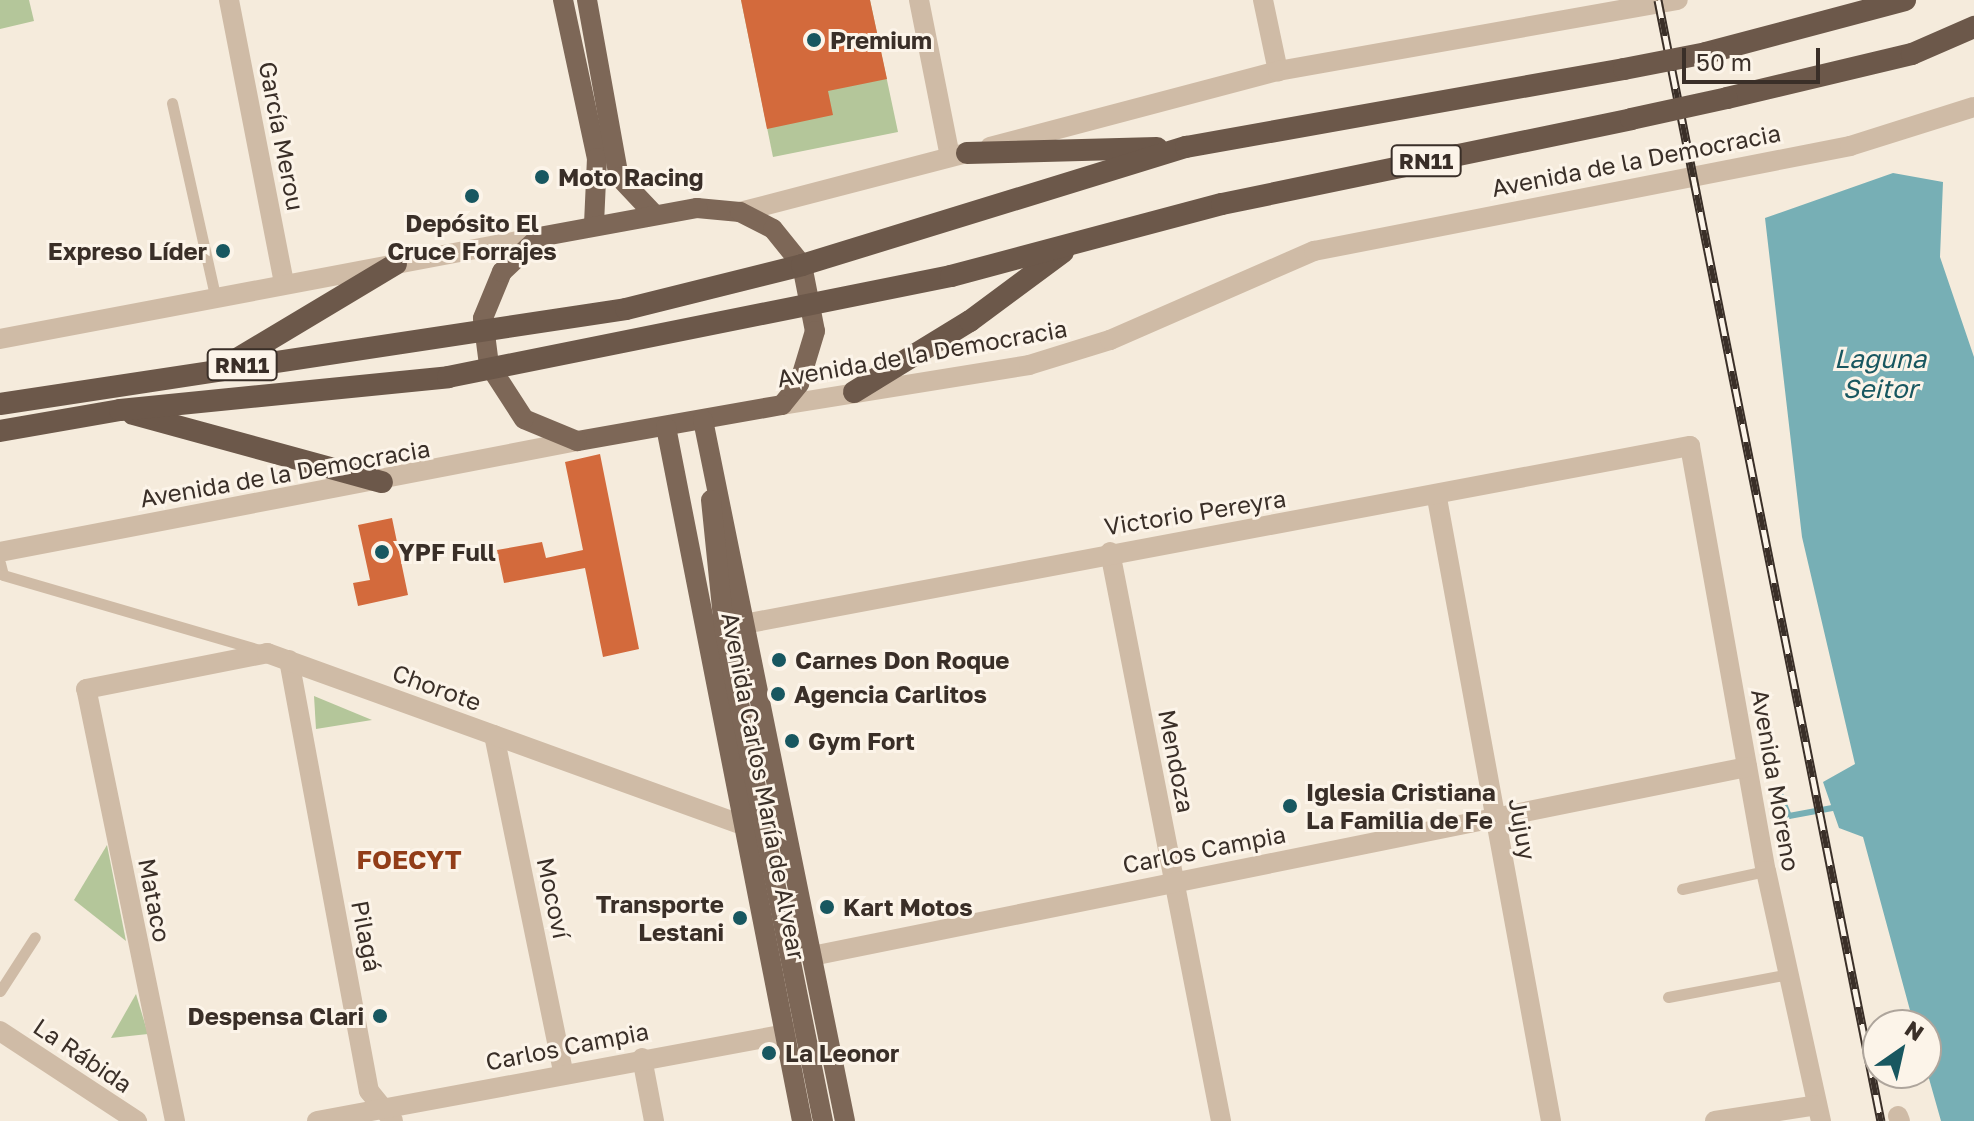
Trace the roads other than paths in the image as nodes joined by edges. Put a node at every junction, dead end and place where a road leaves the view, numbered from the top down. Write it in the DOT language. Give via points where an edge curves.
graph roads {
  1 [pos="229,0"];
  2 [pos="563,0"];
  3 [pos="587,0"];
  4 [pos="919,0"];
  5 [pos="1263,0"];
  6 [pos="1678,0"];
  7 [pos="1905,0"];
  8 [pos="1582,7"];
  9 [pos="1972,29"];
  10 [pos="1278,71"];
  11 [pos="172,103"];
  12 [pos="1974,107"];
  13 [pos="1186,147"];
  14 [pos="958,155"];
  15 [pos="740,212"];
  16 [pos="654,214"];
  17 [pos="594,224"];
  18 [pos="539,237"];
  19 [pos="1074,244"];
  20 [pos="396,264"];
  21 [pos="802,265"];
  22 [pos="284,282"];
  23 [pos="215,296"];
  24 [pos="811,303"];
  25 [pos="1,333"];
  26 [pos="485,333"];
  27 [pos="489,365"];
  28 [pos="222,368"];
  29 [pos="854,392"];
  30 [pos="0,404"];
  31 [pos="782,405"];
  32 [pos="120,410"];
  33 [pos="703,420"];
  34 [pos="666,427"];
  35 [pos="0,431"];
  36 [pos="577,441"];
  37 [pos="1690,446"];
  38 [pos="673,461"];
  39 [pos="711,462"];
  40 [pos="382,482"];
  41 [pos="1437,498"];
  42 [pos="710,547"];
  43 [pos="0,552"];
  44 [pos="1110,552"];
  45 [pos="0,563"];
  46 [pos="745,623"];
  47 [pos="716,629"];
  48 [pos="267,653"];
  49 [pos="289,660"];
  50 [pos="86,689"];
  51 [pos="494,735"];
  52 [pos="1747,767"];
  53 [pos="1495,821"];
  54 [pos="755,830"];
  55 [pos="1766,871"];
  56 [pos="1173,880"];
  57 [pos="1682,889"];
  58 [pos="35,937"];
  59 [pos="812,956"];
  60 [pos="1789,974"];
  61 [pos="0,991"];
  62 [pos="1668,997"];
  63 [pos="826,1027"];
  64 [pos="0,1031"];
  65 [pos="795,1032"];
  66 [pos="642,1058"];
  67 [pos="563,1070"];
  68 [pos="1819,1113"];
  69 [pos="388,1115"];
  70 [pos="137,1121"];
  71 [pos="175,1121"];
  72 [pos="317,1121"];
  73 [pos="654,1121"];
  74 [pos="802,1121"];
  75 [pos="823,1121"];
  76 [pos="845,1121"];
  77 [pos="1221,1121"];
  78 [pos="1551,1121"];
  79 [pos="1715,1121"];
  1 -- 22 [label="street, García Merou"];
  2 -- 17 [label="main road" via="597,158"];
  3 -- 16 [label="main road" via="619,177"];
  4 -- 14 [label="street"];
  5 -- 10 [label="street"];
  6 -- 8 [label="street"];
  7 -- 13 [label="highway, RN11, bridge" via="1706,53"];
  8 -- 10 [label="street"];
  9 -- 19 [label="highway, Avenida de la Democracia / RN11, bridge" via="1912,54 1222,204"];
  10 -- 14 [label="street"];
  11 -- 23 [label="lane"];
  12 -- 29 [label="street, Avenida de la Democracia" via="1850,146 1314,251 1078,352"];
  13 -- 14 [label="highway"];
  13 -- 21 [label="highway, RN11"];
  14 -- 15 [label="street"];
  15 -- 16 [label="main road"];
  15 -- 21 [label="main road" via="773,229"];
  16 -- 17 [label="main road"];
  17 -- 18 [label="main road"];
  18 -- 20 [label="street"];
  18 -- 26 [label="main road" via="502,272 483,318"];
  19 -- 24 [label="highway, Avenida de la Democracia / RN11"];
  19 -- 29 [label="highway" via="970,321"];
  20 -- 22 [label="street"];
  20 -- 28 [label="highway"];
  21 -- 24 [label="main road"];
  21 -- 26 [label="highway, RN11" via="626,309"];
  22 -- 23 [label="street"];
  23 -- 25 [label="street"];
  24 -- 27 [label="highway, Avenida de la Democracia / RN11"];
  24 -- 31 [label="main road" via="810,358"];
  26 -- 27 [label="main road"];
  26 -- 28 [label="highway, RN11"];
  27 -- 32 [label="highway, Avenida de la Democracia / RN11" via="391,385"];
  27 -- 36 [label="main road" via="524,419"];
  28 -- 30 [label="highway, RN11"];
  29 -- 31 [label="street, Avenida de la Democracia"];
  31 -- 33 [label="main road, Avenida de la Democracia"];
  32 -- 35 [label="highway, Avenida de la Democracia / RN11"];
  32 -- 40 [label="highway"];
  33 -- 34 [label="main road, Avenida de la Democracia"];
  33 -- 39 [label="main road, Avenida Carlos María de Alvear"];
  34 -- 36 [label="main road, Avenida de la Democracia"];
  34 -- 38 [label="main road, Avenida Carlos María de Alvear"];
  36 -- 40 [label="street, Avenida de la Democracia"];
  37 -- 41 [label="street, Victorio Pereyra"];
  37 -- 52 [label="street, Avenida Moreno"];
  38 -- 42 [label="main road, Avenida Carlos María de Alvear"];
  38 -- 47 [label="main road, Avenida Carlos María de Alvear"];
  39 -- 42 [label="main road, Avenida Carlos María de Alvear"];
  39 -- 46 [label="main road, Avenida Carlos María de Alvear"];
  40 -- 43 [label="street, Avenida de la Democracia"];
  41 -- 44 [label="street, Victorio Pereyra"];
  41 -- 53 [label="street, Jujuy"];
  42 -- 47 [label="main road, Avenida Carlos María de Alvear"];
  44 -- 46 [label="street, Victorio Pereyra"];
  44 -- 56 [label="street, Mendoza"];
  45 -- 48 [label="lane" via="3,575"];
  46 -- 47 [label="street, Victorio Pereyra"];
  46 -- 59 [label="main road, Avenida Carlos María de Alvear"];
  47 -- 54 [label="main road, Avenida Carlos María de Alvear"];
  48 -- 49 [label="street, Chorote"];
  48 -- 50 [label="street, Chorote"];
  49 -- 51 [label="street, Chorote"];
  49 -- 69 [label="street, Pilagá" via="369,1091"];
  50 -- 71 [label="street, Mataco"];
  51 -- 54 [label="street, Chorote"];
  51 -- 67 [label="street, Mocoví"];
  52 -- 53 [label="street, Carlos Campia"];
  52 -- 55 [label="street, Avenida Moreno"];
  53 -- 56 [label="street, Carlos Campia"];
  53 -- 78 [label="street, Jujuy"];
  54 -- 65 [label="main road, Avenida Carlos María de Alvear"];
  55 -- 57 [label="lane"];
  55 -- 60 [label="street, Avenida Moreno"];
  56 -- 59 [label="street, Carlos Campia"];
  56 -- 77 [label="street, Mendoza"];
  58 -- 61 [label="lane"];
  59 -- 63 [label="main road, Avenida Carlos María de Alvear"];
  60 -- 62 [label="lane"];
  60 -- 68 [label="street, Avenida Moreno"];
  63 -- 65 [label="street, Carlos Campia"];
  63 -- 76 [label="main road, Avenida Carlos María de Alvear"];
  64 -- 70 [label="street, La Rábida"];
  65 -- 66 [label="street, Carlos Campia"];
  65 -- 74 [label="main road, Avenida Carlos María de Alvear"];
  65 -- 75 [label="main road, Avenida Carlos María de Alvear"];
  66 -- 67 [label="street, Carlos Campia"];
  66 -- 73 [label="street"];
  67 -- 69 [label="street, Carlos Campia"];
  68 -- 79 [label="street"];
  69 -- 72 [label="street, Carlos Campia"];
}
